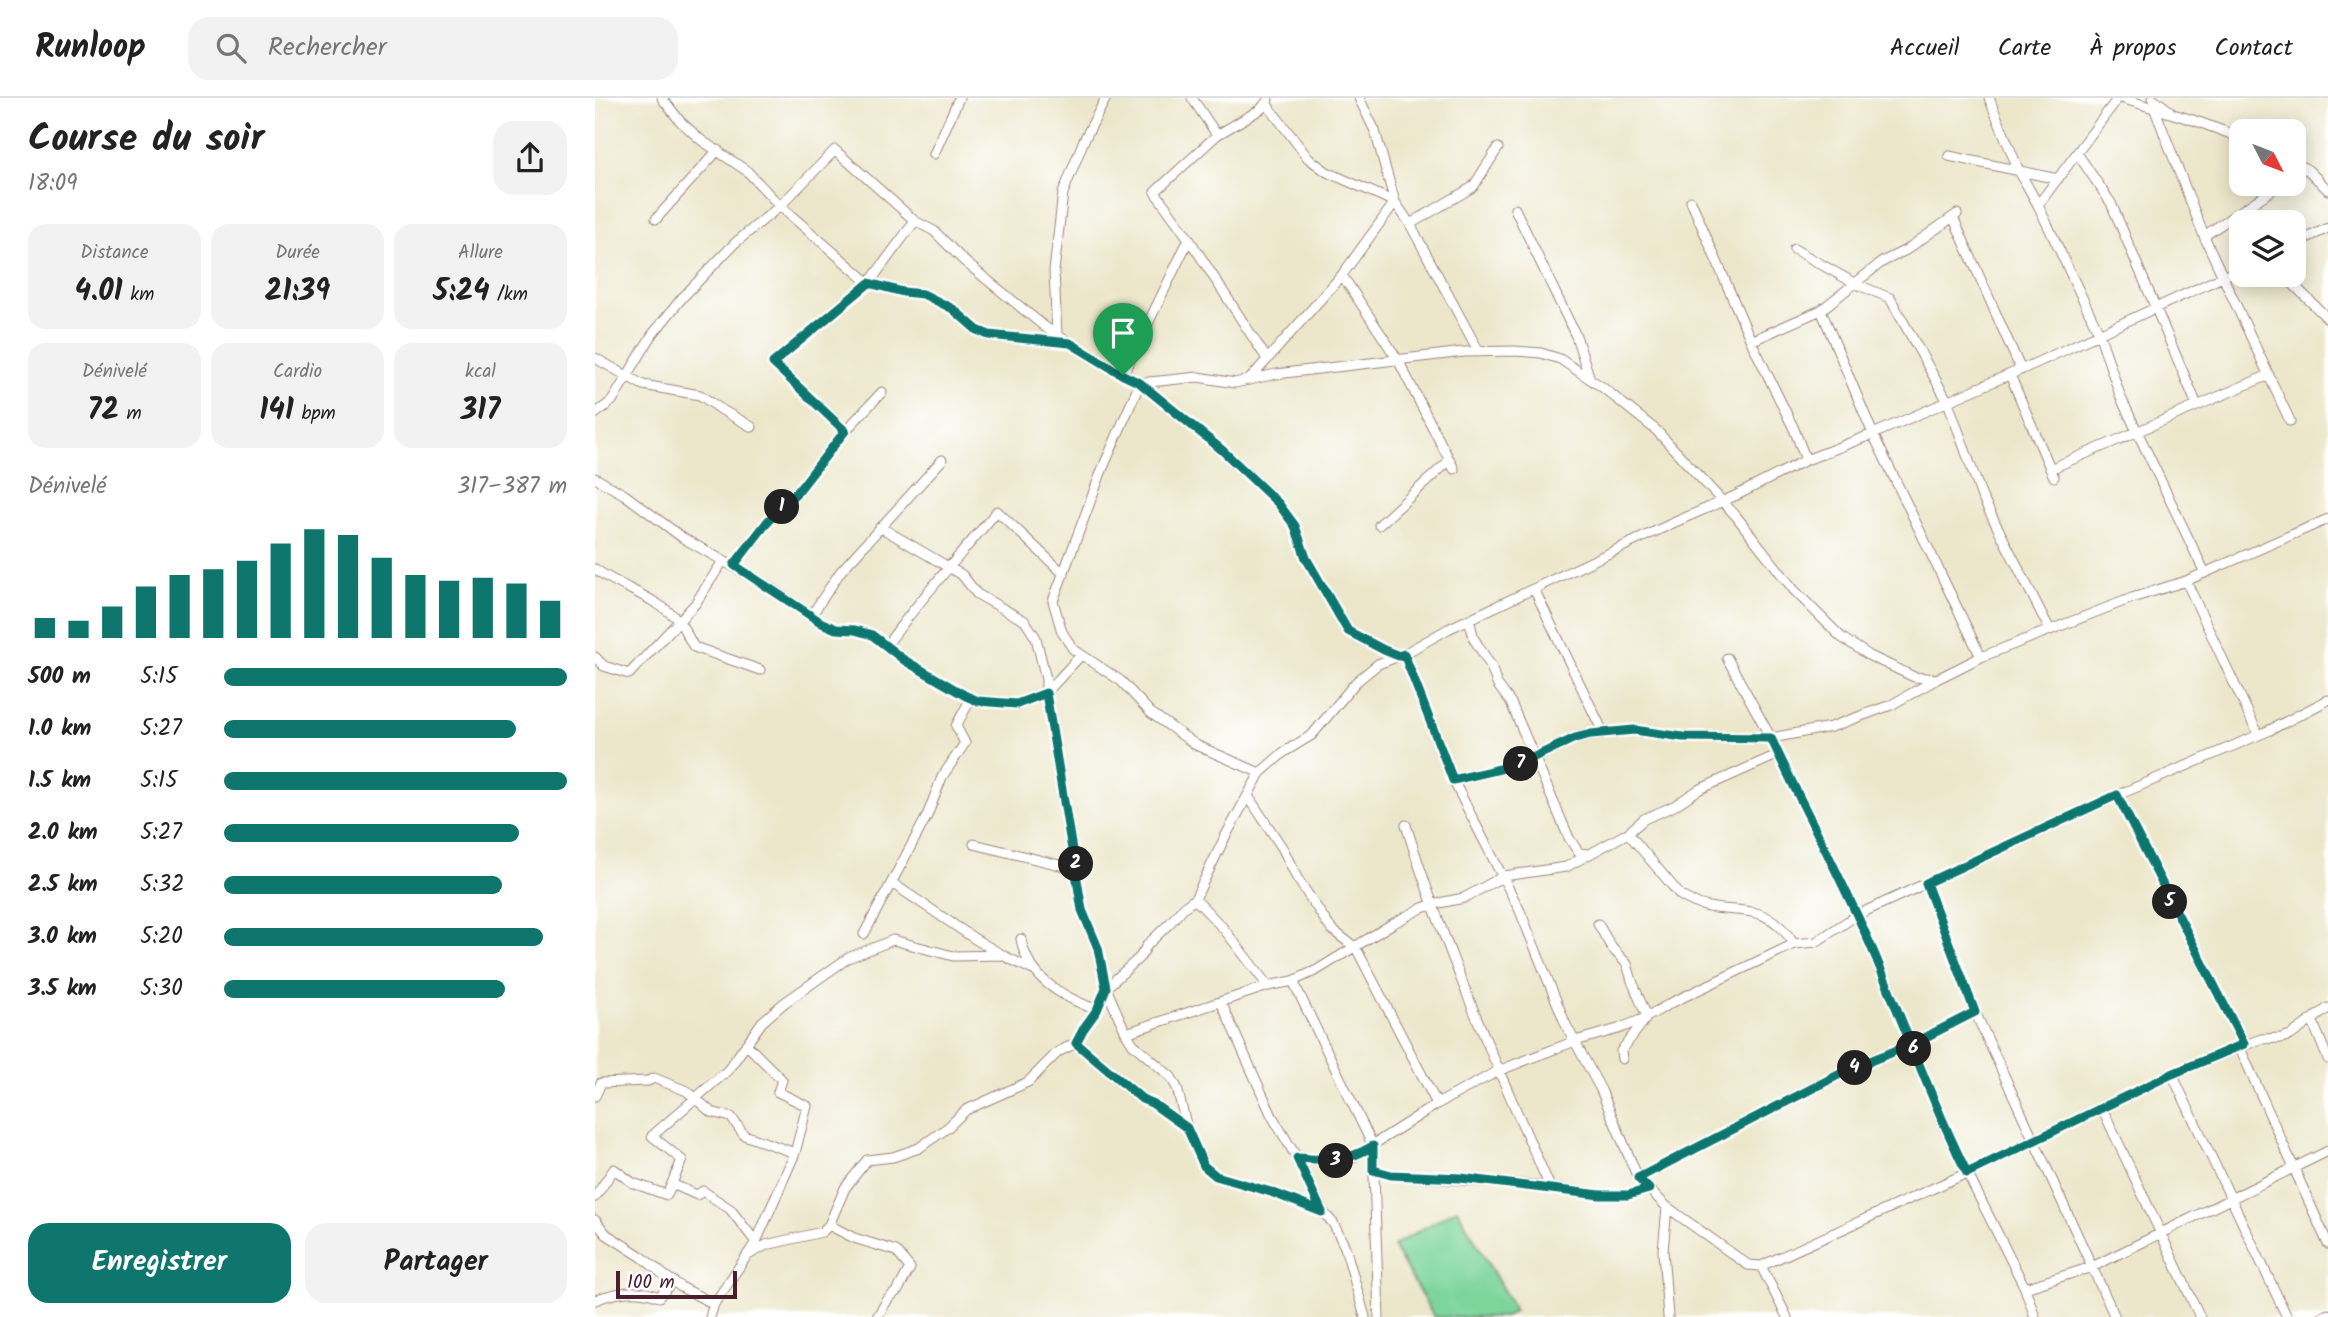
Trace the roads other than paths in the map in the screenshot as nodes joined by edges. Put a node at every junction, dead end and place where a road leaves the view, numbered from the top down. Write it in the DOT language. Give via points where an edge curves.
graph roads {
  1 [pos="959,98"];
  2 [pos="1105,98"];
  3 [pos="1192,98"];
  4 [pos="1359,98"];
  5 [pos="1989,98"];
  6 [pos="2153,98"];
  7 [pos="664,99"];
  8 [pos="2126,99"];
  9 [pos="1267,100"];
  10 [pos="2155,110"];
  11 [pos="2174,114"];
  12 [pos="2229,133"];
  13 [pos="1217,135"];
  14 [pos="1498,148"];
  15 [pos="718,150"];
  16 [pos="2077,153"];
  17 [pos="934,154"];
  18 [pos="1949,156"];
  19 [pos="2307,170"];
  20 [pos="2019,171"];
  21 [pos="2058,179"];
  22 [pos="2328,190"];
  23 [pos="2263,196"];
  24 [pos="1691,201"];
  25 [pos="1395,202"];
  26 [pos="2038,205"];
  27 [pos="780,206"];
  28 [pos="1515,209"];
  29 [pos="656,219"];
  30 [pos="915,221"];
  31 [pos="1410,224"];
  32 [pos="2328,228"];
  33 [pos="2204,236"];
  34 [pos="2306,238"];
  35 [pos="1189,239"];
  36 [pos="1794,249"];
  37 [pos="2229,273"];
  38 [pos="1342,275"];
  39 [pos="2222,276"];
  40 [pos="869,283"];
  41 [pos="1856,284"];
  42 [pos="2296,287"];
  43 [pos="2154,307"];
  44 [pos="1821,310"];
  45 [pos="2328,319"];
  46 [pos="2099,333"];
  47 [pos="1057,335"];
  48 [pos="1751,341"];
  49 [pos="1070,343"];
  50 [pos="1479,352"];
  51 [pos="595,358"];
  52 [pos="1267,359"];
  53 [pos="1398,360"];
  54 [pos="2021,370"];
  55 [pos="2269,374"];
  56 [pos="1123,375"];
  57 [pos="2010,375"];
  58 [pos="627,376"];
  59 [pos="1590,379"];
  60 [pos="1249,380"];
  61 [pos="1140,383"];
  62 [pos="882,392"];
  63 [pos="1948,402"];
  64 [pos="2197,405"];
  65 [pos="595,414"];
  66 [pos="2290,421"];
  67 [pos="753,426"];
  68 [pos="2137,430"];
  69 [pos="845,431"];
  70 [pos="1873,434"];
  71 [pos="942,460"];
  72 [pos="1806,460"];
  73 [pos="595,478"];
  74 [pos="1721,502"];
  75 [pos="2328,519"];
  76 [pos="1378,525"];
  77 [pos="880,527"];
  78 [pos="723,561"];
  79 [pos="734,565"];
  80 [pos="951,568"];
  81 [pos="595,569"];
  82 [pos="2205,573"];
  83 [pos="1064,574"];
  84 [pos="2186,581"];
  85 [pos="1534,589"];
  86 [pos="811,616"];
  87 [pos="678,620"];
  88 [pos="1469,620"];
  89 [pos="2050,630"];
  90 [pos="887,645"];
  91 [pos="1081,655"];
  92 [pos="1401,655"];
  93 [pos="595,657"];
  94 [pos="1981,657"];
  95 [pos="1727,658"];
  96 [pos="760,670"];
  97 [pos="1937,679"];
  98 [pos="1046,693"];
  99 [pos="971,698"];
  100 [pos="2328,700"];
  101 [pos="1603,732"];
  102 [pos="2258,734"];
  103 [pos="1771,738"];
  104 [pos="1779,754"];
  105 [pos="1535,759"];
  106 [pos="1259,773"];
  107 [pos="1453,780"];
  108 [pos="2117,795"];
  109 [pos="1248,796"];
  110 [pos="1406,825"];
  111 [pos="1628,833"];
  112 [pos="974,844"];
  113 [pos="1588,854"];
  114 [pos="1076,869"];
  115 [pos="1504,876"];
  116 [pos="891,883"];
  117 [pos="1926,883"];
  118 [pos="1195,899"];
  119 [pos="1434,904"];
  120 [pos="1857,915"];
  121 [pos="1598,924"];
  122 [pos="864,934"];
  123 [pos="1021,939"];
  124 [pos="1794,944"];
  125 [pos="1356,948"];
  126 [pos="1002,955"];
  127 [pos="1033,970"];
  128 [pos="1293,981"];
  129 [pos="1268,986"];
  130 [pos="1106,988"];
  131 [pos="1221,1002"];
  132 [pos="2328,1008"];
  133 [pos="1097,1010"];
  134 [pos="1975,1012"];
  135 [pos="1647,1017"];
  136 [pos="2312,1020"];
  137 [pos="1126,1033"];
  138 [pos="1575,1041"];
  139 [pos="1076,1043"];
  140 [pos="1912,1044"];
  141 [pos="746,1045"];
  142 [pos="2242,1045"];
  143 [pos="1622,1059"];
  144 [pos="2328,1059"];
  145 [pos="1498,1071"];
  146 [pos="2172,1074"];
  147 [pos="595,1096"];
  148 [pos="694,1098"];
  149 [pos="1437,1104"];
  150 [pos="2102,1108"];
  151 [pos="1187,1128"];
  152 [pos="2035,1139"];
  153 [pos="1373,1146"];
  154 [pos="2328,1151"];
  155 [pos="795,1153"];
  156 [pos="1297,1158"];
  157 [pos="2294,1168"];
  158 [pos="1373,1170"];
  159 [pos="1967,1173"];
  160 [pos="1638,1178"];
  161 [pos="672,1184"];
  162 [pos="1550,1187"];
  163 [pos="1649,1189"];
  164 [pos="595,1197"];
  165 [pos="2230,1199"];
  166 [pos="1667,1207"];
  167 [pos="1322,1212"];
  168 [pos="595,1220"];
  169 [pos="829,1225"];
  170 [pos="2159,1234"];
  171 [pos="756,1242"];
  172 [pos="2328,1244"];
  173 [pos="750,1254"];
  174 [pos="1761,1266"];
  175 [pos="2092,1267"];
  176 [pos="673,1280"];
  177 [pos="2025,1288"];
  178 [pos="595,1300"];
  179 [pos="714,1304"];
  180 [pos="2328,1314"];
  181 [pos="710,1317"];
  182 [pos="877,1317"];
  183 [pos="1365,1317"];
  184 [pos="1380,1317"];
  185 [pos="1668,1317"];
  186 [pos="1787,1317"];
  187 [pos="2035,1317"];
  188 [pos="2115,1317"];
  189 [pos="2200,1317"];
  190 [pos="2287,1317"];
  191 [pos="2322,1317"];
  1 -- 17 [label="street"];
  2 -- 47 [label="street" via="1063,193 1054,271"];
  3 -- 13 [label="street"];
  4 -- 25 [label="street" via="1375,131"];
  5 -- 20 [label="street"];
  6 -- 11 [label="street"];
  7 -- 15 [label="street" via="687,127"];
  8 -- 10 [label="street"];
  8 -- 16 [label="street"];
  9 -- 13 [label="street" via="1261,109"];
  9 -- 25 [label="street" via="1308,158 1327,172"];
  10 -- 11 [label="street"];
  10 -- 33 [label="street"];
  11 -- 12 [label="street"];
  13 -- 35 [label="street" via="1155,192"];
  14 -- 31 [label="street" via="1473,187"];
  15 -- 27 [label="street" via="747,171"];
  15 -- 29 [label="street"];
  16 -- 21 [label="street"];
  16 -- 43 [label="street" via="2111,203"];
  18 -- 20 [label="street"];
  19 -- 22 [label="street"];
  20 -- 21 [label="street"];
  20 -- 26 [label="street"];
  21 -- 26 [label="street"];
  23 -- 33 [label="street"];
  24 -- 48 [label="street"];
  25 -- 31 [label="street"];
  25 -- 38 [label="street"];
  26 -- 46 [label="street"];
  27 -- 30 [label="street" via="835,150"];
  27 -- 40 [label="street"];
  27 -- 58 [label="street" via="734,243 682,299"];
  28 -- 59 [label="street" via="1576,337"];
  30 -- 40 [label="street"];
  30 -- 47 [label="street" via="934,231 964,261"];
  31 -- 50 [label="street"];
  32 -- 34 [label="street"];
  33 -- 39 [label="street"];
  35 -- 52 [label="street"];
  35 -- 56 [label="street"];
  36 -- 41 [label="street"];
  37 -- 39 [label="street"];
  38 -- 52 [label="street"];
  38 -- 53 [label="street"];
  39 -- 43 [label="street"];
  39 -- 55 [label="street"];
  40 -- 49 [label="street" via="923,294 989,335"];
  40 -- 69 [label="street" via="773,363"];
  41 -- 44 [label="street"];
  41 -- 54 [label="street" via="1881,261 1906,250 1955,216"];
  41 -- 63 [label="street" via="1890,298"];
  42 -- 45 [label="street"];
  43 -- 46 [label="street"];
  43 -- 64 [label="street"];
  44 -- 48 [label="street"];
  44 -- 70 [label="street"];
  46 -- 54 [label="street"];
  46 -- 68 [label="street"];
  47 -- 49 [label="street"];
  48 -- 72 [label="street"];
  49 -- 56 [label="street"];
  50 -- 53 [label="street"];
  50 -- 59 [label="street" via="1541,353 1560,359"];
  51 -- 58 [label="street"];
  52 -- 60 [label="street"];
  53 -- 60 [label="street"];
  53 -- 76 [label="street" via="1452,465"];
  54 -- 57 [label="street"];
  55 -- 64 [label="street"];
  55 -- 66 [label="street"];
  56 -- 61 [label="street"];
  57 -- 63 [label="street"];
  57 -- 68 [label="street" via="2052,473"];
  58 -- 65 [label="street" via="612,401"];
  58 -- 67 [label="street" via="656,388 700,395"];
  59 -- 74 [label="street" via="1656,430"];
  60 -- 61 [label="street" via="1235,383 1198,377"];
  61 -- 83 [label="street"];
  61 -- 92 [label="street" via="1278,503 1295,526 1306,558 1348,631"];
  62 -- 69 [label="street"];
  63 -- 70 [label="street"];
  63 -- 89 [label="street" via="1982,497"];
  64 -- 68 [label="street"];
  68 -- 82 [label="street"];
  69 -- 79 [label="street"];
  70 -- 72 [label="street"];
  70 -- 94 [label="street"];
  71 -- 77 [label="street"];
  72 -- 74 [label="street"];
  73 -- 78 [label="street"];
  74 -- 85 [label="street"];
  74 -- 97 [label="street" via="1794,590 1841,637 1914,677"];
  75 -- 82 [label="street"];
  77 -- 80 [label="street"];
  77 -- 86 [label="street" via="841,570"];
  78 -- 79 [label="street"];
  78 -- 87 [label="street" via="695,604"];
  79 -- 86 [label="street"];
  80 -- 83 [label="street" via="997,511"];
  80 -- 90 [label="street"];
  80 -- 98 [label="street" via="977,594 1025,621 1035,638"];
  81 -- 87 [label="street"];
  82 -- 84 [label="street"];
  83 -- 91 [label="street" via="1053,601 1062,632"];
  84 -- 89 [label="street"];
  84 -- 102 [label="street"];
  85 -- 88 [label="street"];
  85 -- 101 [label="street"];
  86 -- 90 [label="street" via="836,629 872,635"];
  87 -- 93 [label="street" via="629,674 604,666"];
  87 -- 96 [label="street" via="694,647"];
  88 -- 92 [label="street"];
  88 -- 105 [label="street" via="1474,639 1511,703"];
  89 -- 94 [label="street"];
  90 -- 99 [label="street" via="904,660"];
  91 -- 98 [label="street"];
  91 -- 106 [label="street" via="1121,681 1151,713 1196,745"];
  92 -- 106 [label="street" via="1367,672 1312,735"];
  92 -- 107 [label="street"];
  94 -- 97 [label="street"];
  95 -- 103 [label="street"];
  97 -- 103 [label="street" via="1911,696 1863,716 1803,734"];
  98 -- 99 [label="street" via="1017,704"];
  98 -- 114 [label="street"];
  99 -- 116 [label="street" via="956,726 965,743 942,777"];
  100 -- 102 [label="street"];
  101 -- 103 [label="street"];
  101 -- 105 [label="street" via="1575,738"];
  102 -- 108 [label="street"];
  103 -- 104 [label="street"];
  104 -- 111 [label="street" via="1698,790 1644,819"];
  104 -- 120 [label="street"];
  105 -- 107 [label="street"];
  105 -- 113 [label="street" via="1569,838 1579,853"];
  106 -- 109 [label="street"];
  107 -- 115 [label="street"];
  108 -- 117 [label="street"];
  108 -- 142 [label="street"];
  109 -- 118 [label="street"];
  109 -- 125 [label="street" via="1331,929"];
  110 -- 119 [label="street"];
  111 -- 113 [label="street"];
  111 -- 124 [label="street" via="1680,895 1712,909 1771,917"];
  112 -- 114 [label="street"];
  113 -- 115 [label="street" via="1566,867"];
  114 -- 130 [label="street" via="1082,910 1098,948"];
  115 -- 119 [label="street" via="1464,898"];
  115 -- 138 [label="street"];
  116 -- 122 [label="street"];
  116 -- 126 [label="street"];
  117 -- 120 [label="street"];
  117 -- 134 [label="street"];
  118 -- 129 [label="street"];
  118 -- 130 [label="street"];
  119 -- 125 [label="street"];
  119 -- 145 [label="street"];
  120 -- 124 [label="street" via="1816,943"];
  120 -- 140 [label="street"];
  121 -- 135 [label="street" via="1627,964"];
  123 -- 127 [label="street"];
  124 -- 135 [label="street"];
  125 -- 128 [label="street"];
  125 -- 149 [label="street"];
  126 -- 127 [label="street"];
  126 -- 141 [label="street" via="953,956 893,940 839,963 783,1003"];
  127 -- 133 [label="street" via="1049,986"];
  128 -- 129 [label="street"];
  128 -- 153 [label="street"];
  129 -- 131 [label="street"];
  130 -- 133 [label="street"];
  130 -- 137 [label="street"];
  131 -- 137 [label="street"];
  131 -- 156 [label="street" via="1272,1116"];
  132 -- 136 [label="street"];
  133 -- 139 [label="street"];
  134 -- 140 [label="street"];
  134 -- 152 [label="street"];
  135 -- 138 [label="street"];
  135 -- 143 [label="street" via="1621,1051"];
  136 -- 142 [label="street" via="2291,1035"];
  136 -- 144 [label="street"];
  137 -- 151 [label="street" via="1171,1077"];
  138 -- 145 [label="street"];
  138 -- 160 [label="street"];
  139 -- 151 [label="street" via="1142,1099"];
  139 -- 169 [label="street" via="1058,1052 1028,1082 966,1110 919,1148 867,1160 845,1188"];
  140 -- 159 [label="street"];
  140 -- 160 [label="street" via="1848,1070"];
  141 -- 148 [label="street" via="728,1070"];
  141 -- 155 [label="street" via="782,1080 778,1092 807,1106"];
  142 -- 146 [label="street"];
  142 -- 157 [label="street"];
  145 -- 149 [label="street"];
  145 -- 162 [label="street"];
  146 -- 150 [label="street"];
  146 -- 165 [label="street"];
  147 -- 148 [label="street" via="601,1083 654,1078"];
  148 -- 155 [label="street" via="711,1112 731,1118 744,1135"];
  148 -- 161 [label="street" via="652,1136 682,1160"];
  149 -- 153 [label="street"];
  150 -- 152 [label="street"];
  150 -- 170 [label="street"];
  151 -- 167 [label="street" via="1204,1166 1216,1176"];
  152 -- 159 [label="street"];
  152 -- 175 [label="street"];
  153 -- 156 [label="street" via="1341,1161"];
  153 -- 158 [label="street"];
  154 -- 157 [label="street"];
  155 -- 171 [label="street"];
  156 -- 167 [label="street"];
  157 -- 165 [label="street"];
  157 -- 172 [label="street"];
  158 -- 162 [label="street"];
  158 -- 184 [label="street"];
  159 -- 174 [label="street"];
  159 -- 177 [label="street"];
  160 -- 163 [label="street"];
  161 -- 164 [label="street" via="667,1195 662,1194 633,1183 614,1169"];
  161 -- 171 [label="street" via="697,1195 703,1191 730,1209"];
  162 -- 163 [label="street" via="1600,1195"];
  163 -- 166 [label="street"];
  165 -- 170 [label="street"];
  165 -- 190 [label="street"];
  166 -- 174 [label="street" via="1741,1262"];
  166 -- 185 [label="street" via="1663,1251"];
  167 -- 183 [label="street" via="1345,1247"];
  168 -- 176 [label="street" via="606,1234"];
  169 -- 173 [label="street" via="823,1233 766,1245"];
  169 -- 182 [label="street" via="896,1251 911,1268"];
  170 -- 175 [label="street"];
  170 -- 189 [label="street"];
  171 -- 173 [label="street"];
  173 -- 179 [label="street"];
  174 -- 186 [label="street"];
  175 -- 177 [label="street"];
  175 -- 188 [label="street"];
  176 -- 178 [label="street" via="659,1297 630,1292"];
  176 -- 179 [label="street"];
  177 -- 187 [label="street"];
  179 -- 181 [label="street"];
  180 -- 191 [label="street"];
}
